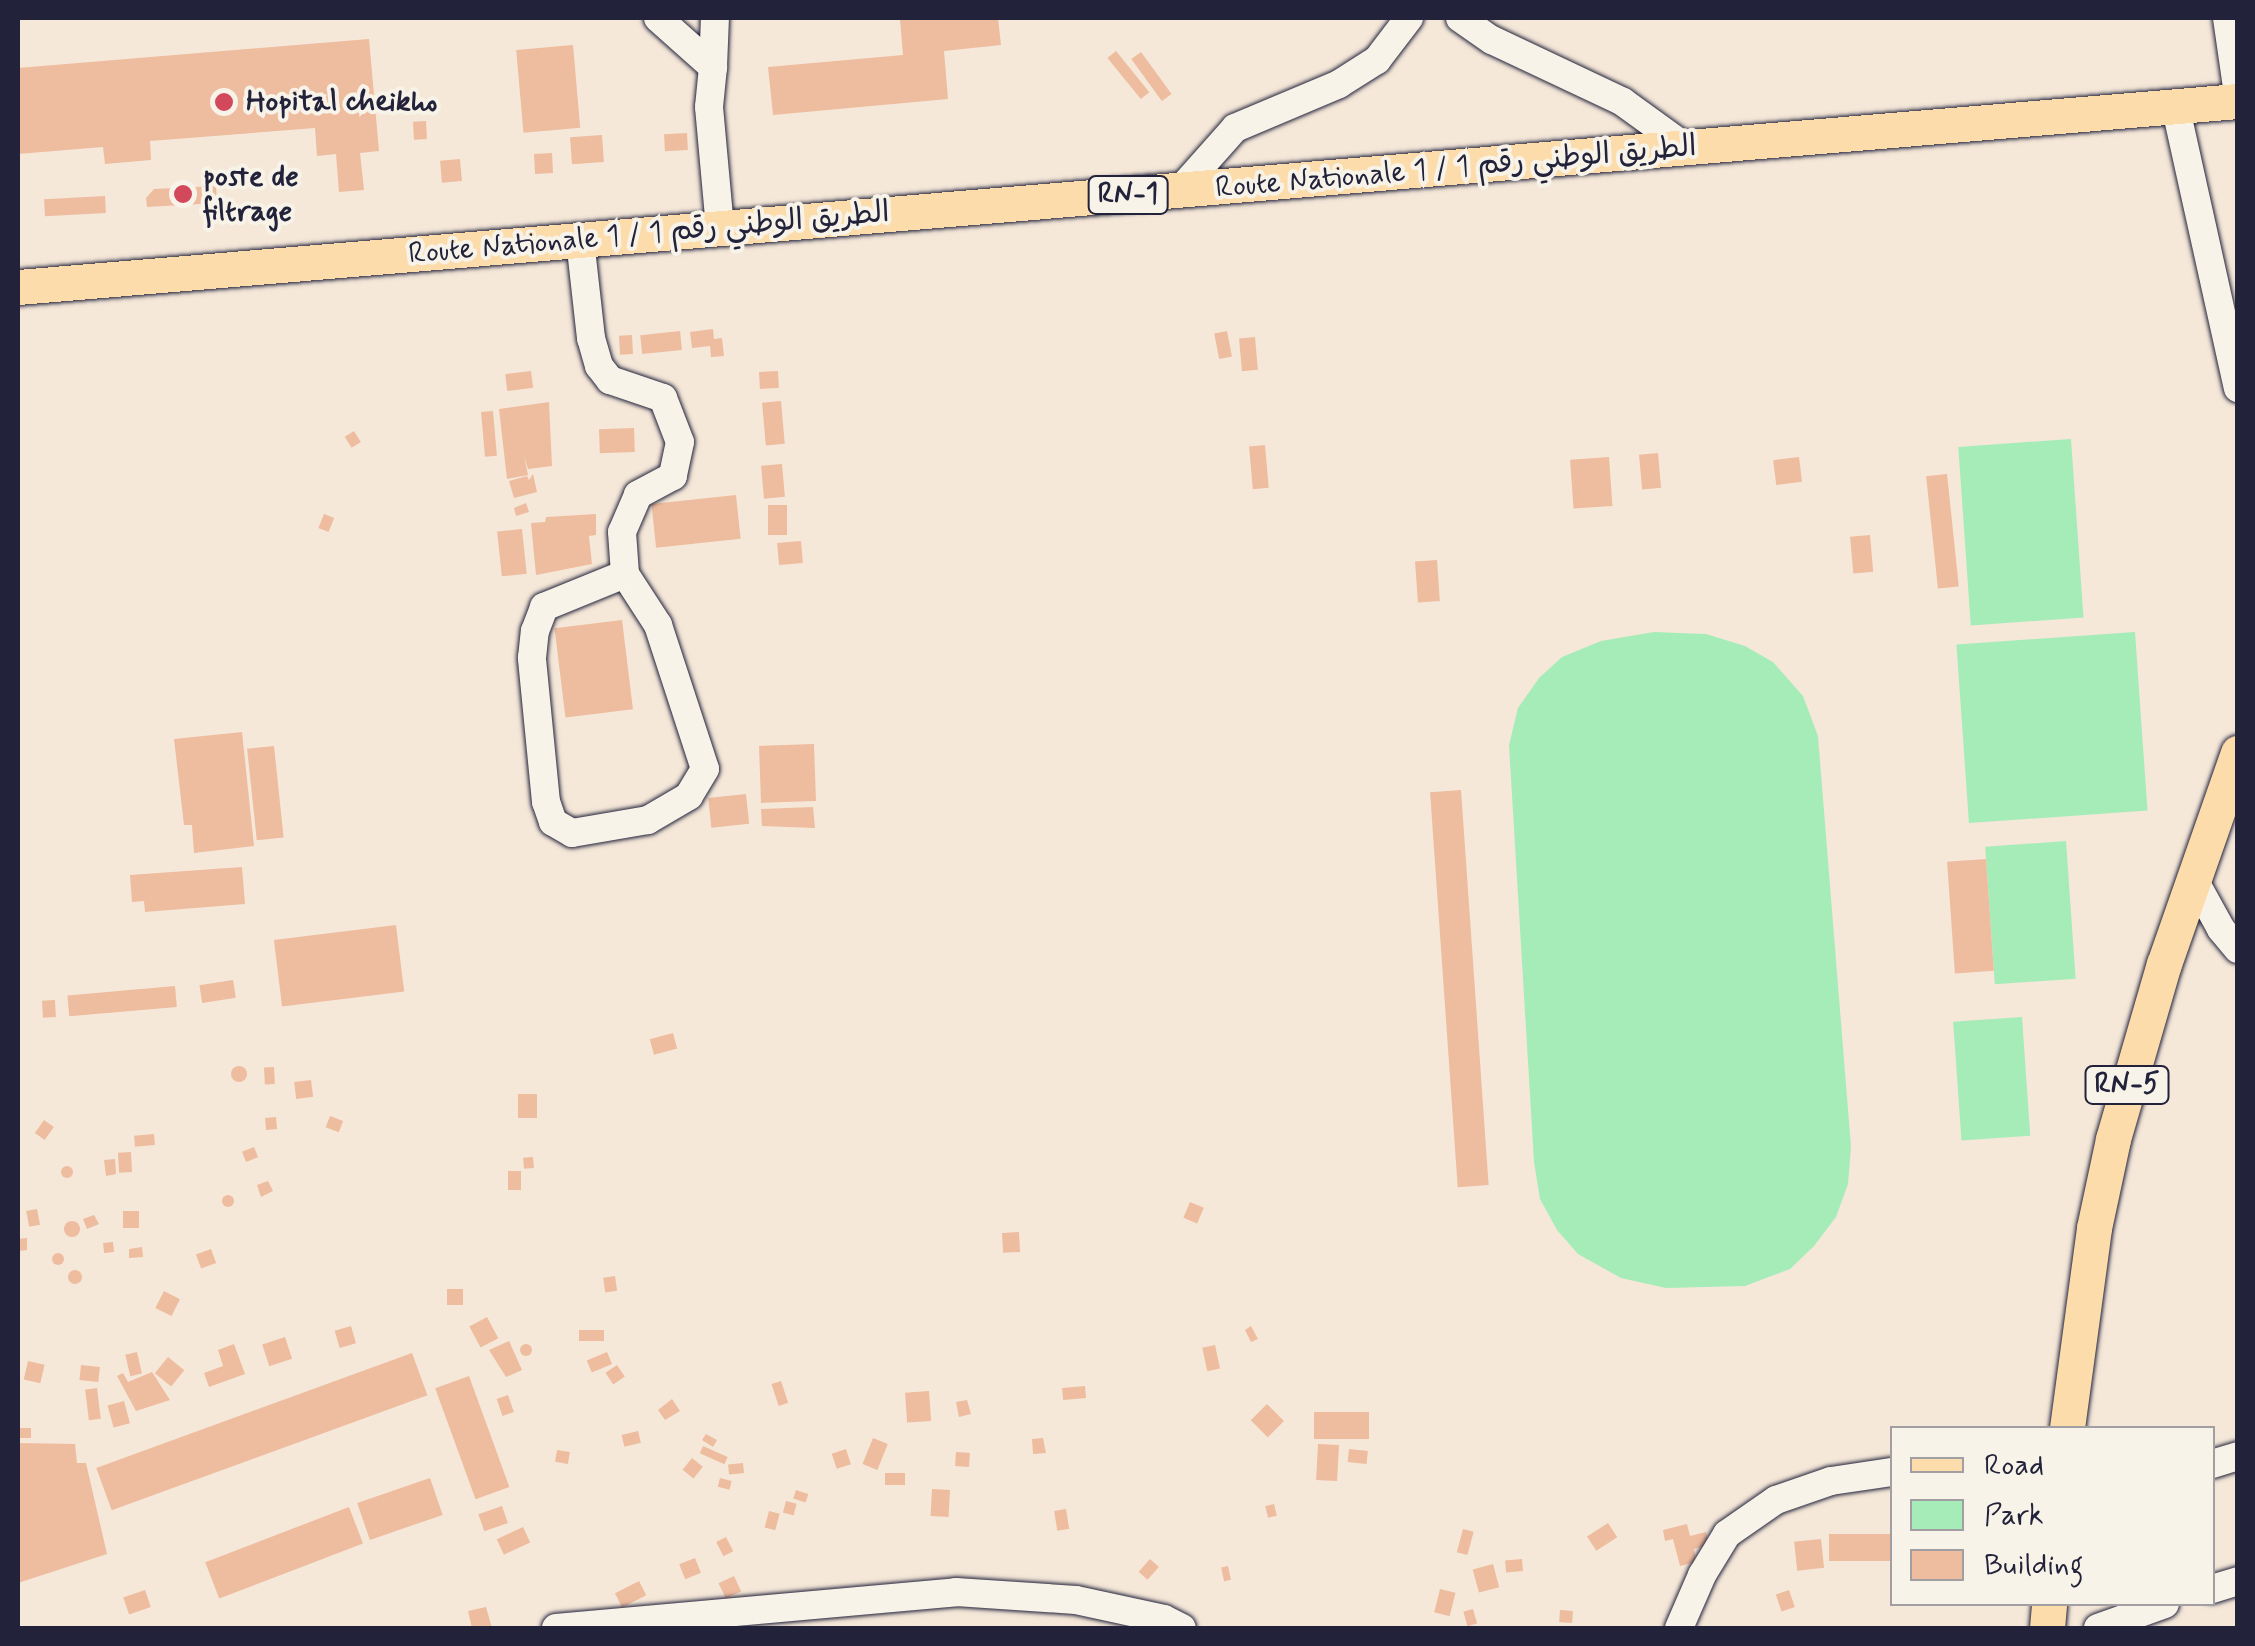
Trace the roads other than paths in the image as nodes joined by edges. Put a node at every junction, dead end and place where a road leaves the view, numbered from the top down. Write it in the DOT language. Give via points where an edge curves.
graph roads {
  1 [pos="658,18"];
  2 [pos="715,18"];
  3 [pos="1410,18"];
  4 [pos="1460,18"];
  5 [pos="2227,18"];
  6 [pos="713,67"];
  7 [pos="2238,97"];
  8 [pos="2176,109"];
  9 [pos="1688,148"];
  10 [pos="1180,190"];
  11 [pos="720,228"];
  12 [pos="580,240"];
  13 [pos="18,287"];
  14 [pos="2238,388"];
  15 [pos="625,574"];
  16 [pos="2238,753"];
  17 [pos="2193,878"];
  18 [pos="2238,948"];
  19 [pos="2067,1426"];
  20 [pos="1890,1472"];
  21 [pos="2159,1606"];
  22 [pos="556,1628"];
  23 [pos="1182,1628"];
  24 [pos="1679,1628"];
  25 [pos="2098,1628"];
  1 -- 6 [label="street"];
  2 -- 6 [label="street"];
  3 -- 10 [label="street" via="1378,60 1235,128"];
  4 -- 9 [label="street" via="1623,102"];
  5 -- 7 [label="street"];
  6 -- 11 [label="street" via="709,107"];
  7 -- 8 [label="main road, Route Nationale 1 / الطريق الوطني رقم 1 / RN-1"];
  8 -- 9 [label="main road, Route Nationale 1 / الطريق الوطني رقم 1 / RN-1"];
  8 -- 14 [label="street"];
  9 -- 10 [label="main road, Route Nationale 1 / الطريق الوطني رقم 1 / RN-1"];
  10 -- 11 [label="main road, Route Nationale 1 / الطريق الوطني رقم 1 / RN-1"];
  11 -- 12 [label="main road, Route Nationale 1 / الطريق الوطني رقم 1 / RN-1"];
  12 -- 13 [label="main road, Route Nationale 1 / الطريق الوطني رقم 1 / RN-1"];
  12 -- 15 [label="street" via="599,366 610,380 663,398 680,442 673,476 638,496 622,532"];
  15 -- 15 [label="street" via="544,608 535,631 546,802 553,822 572,833 648,820 689,796 704,768 658,625"];
  16 -- 17 [label="main road, RN-5"];
  17 -- 18 [label="street"];
  17 -- 19 [label="main road, RN-5" via="2113,1139"];
  20 -- 24 [label="street" via="1831,1481 1776,1500 1727,1534"];
  21 -- 25 [label="street"];
  22 -- 23 [label="street" via="956,1592 1076,1600 1164,1618"];
}
